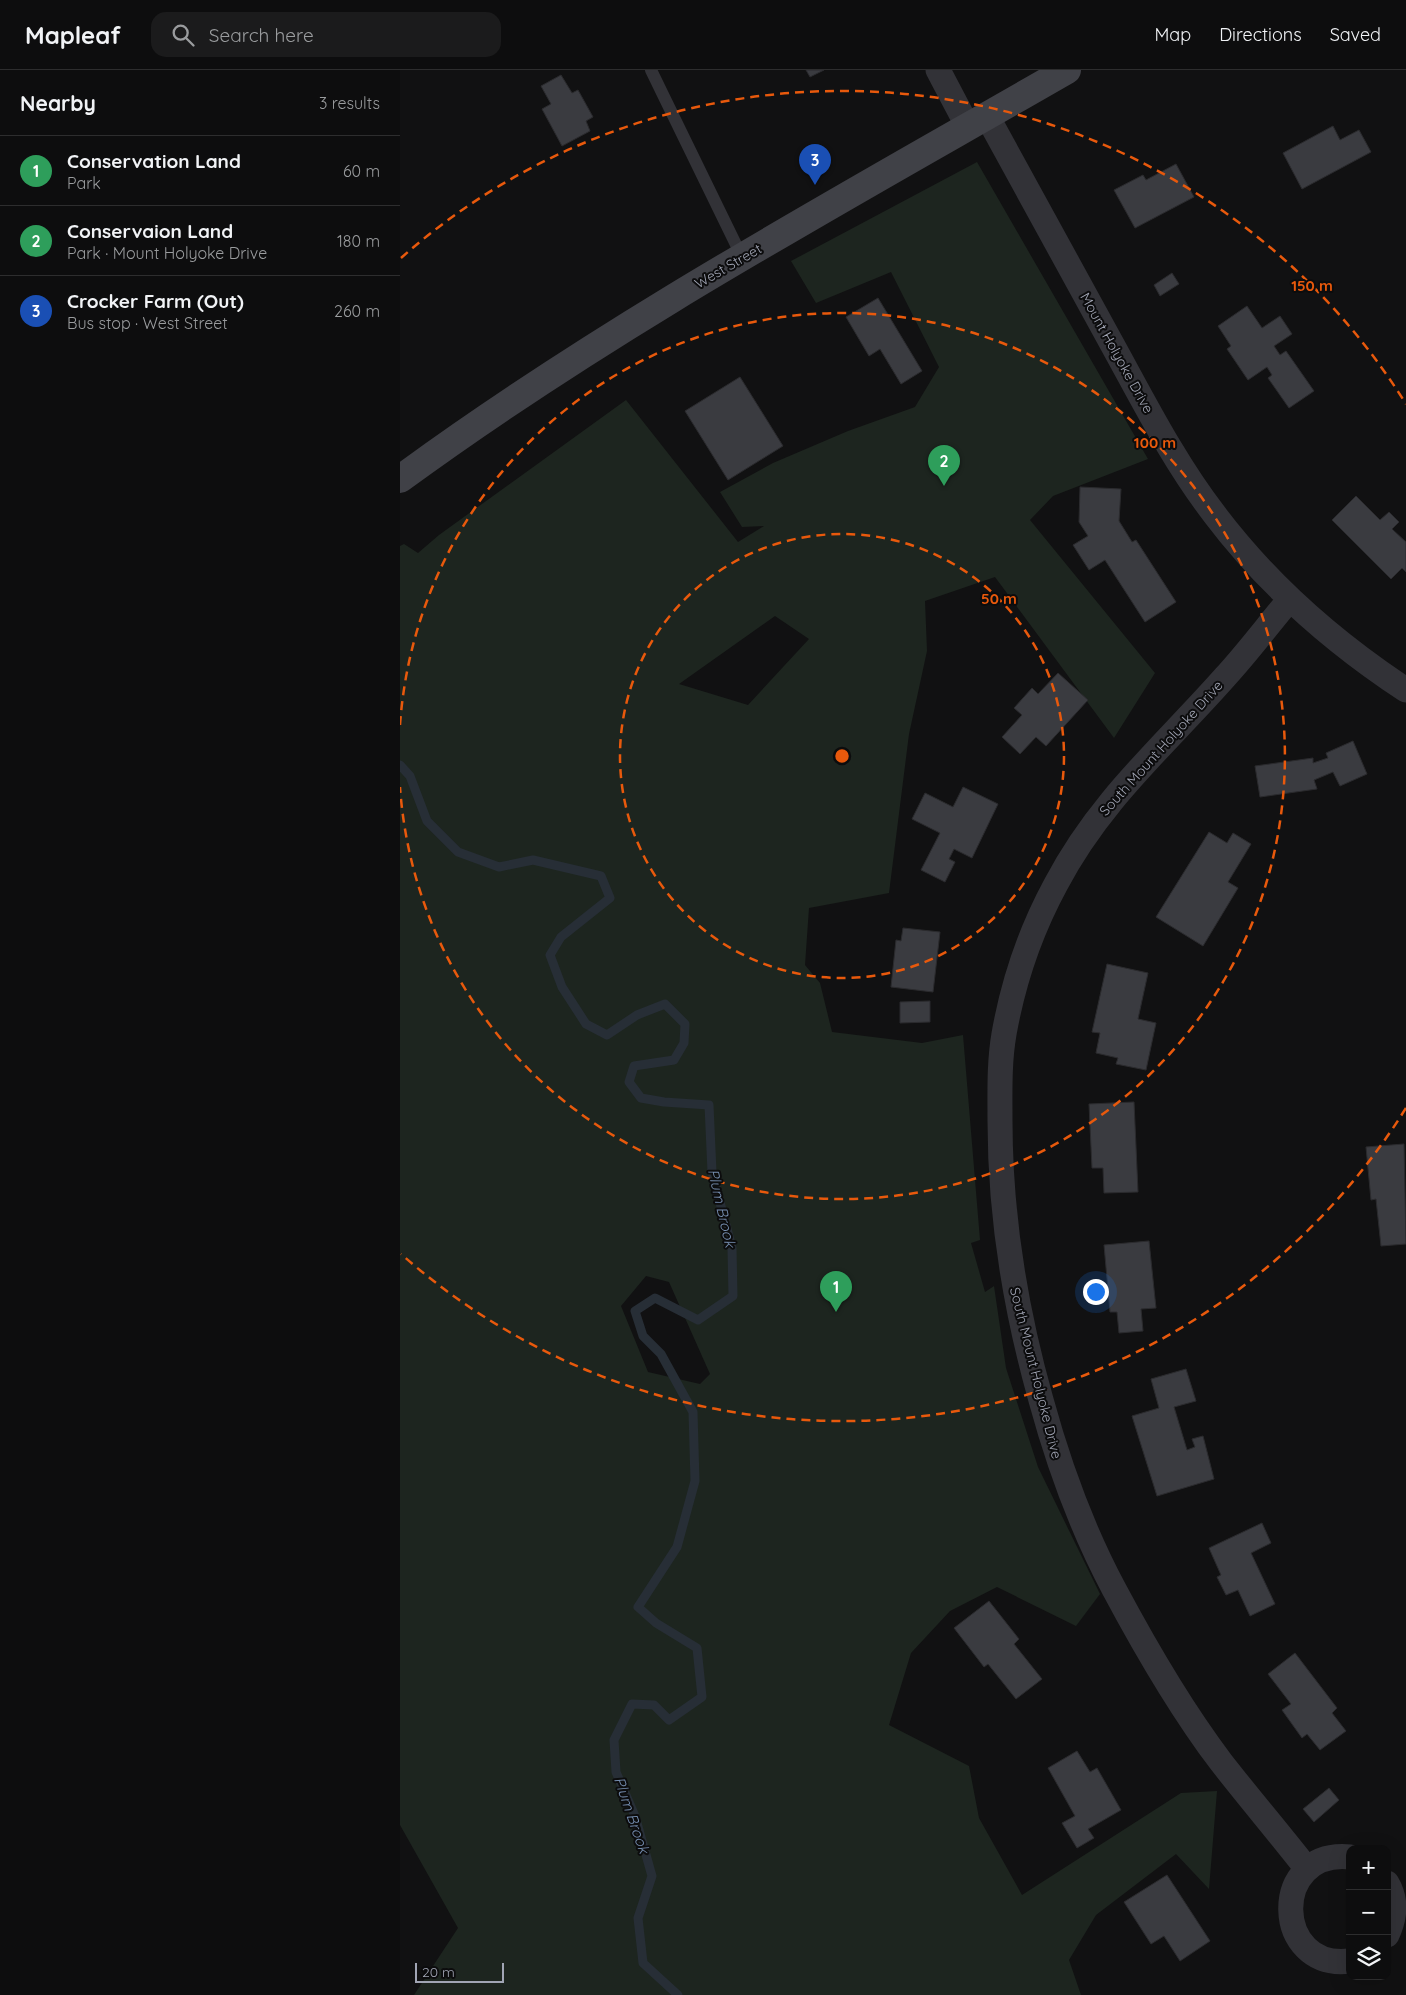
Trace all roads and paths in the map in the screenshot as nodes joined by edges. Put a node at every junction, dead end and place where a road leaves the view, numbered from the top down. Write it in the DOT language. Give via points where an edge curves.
graph roads {
  1 [pos="652,70"];
  2 [pos="938,70"];
  3 [pos="1066,70"];
  4 [pos="978,121"];
  5 [pos="742,257"];
  6 [pos="400,479"];
  7 [pos="1290,599"];
  8 [pos="1406,690"];
  9 [pos="1346,1857"];
  10 [pos="1308,1869"];
  11 [pos="1391,1894"];
  12 [pos="1391,1925"];
  13 [pos="1346,1961"];
  1 -- 5 [label="lane"];
  2 -- 4 [label="street, Mount Holyoke Drive"];
  3 -- 4 [label="main road, West Street"];
  4 -- 5 [label="main road, West Street"];
  4 -- 7 [label="street, Mount Holyoke Drive" via="1181,466 1231,535"];
  5 -- 6 [label="main road, West Street" via="622,328 457,437"];
  7 -- 8 [label="street, Mount Holyoke Drive" via="1360,659"];
  7 -- 10 [label="street, South Mount Holyoke Drive" via="1226,677 1104,808 1054,887 1024,960 1003,1037 1000,1149 1003,1212 1016,1300 1049,1429 1079,1516 1113,1588 1178,1698 1221,1762"];
  9 -- 10 [label="street" via="1322,1860"];
  10 -- 13 [label="street" via="1296,1882 1290,1898 1290,1916 1295,1932 1305,1946 1319,1956"];
  11 -- 12 [label="street" via="1394,1902"];
}
